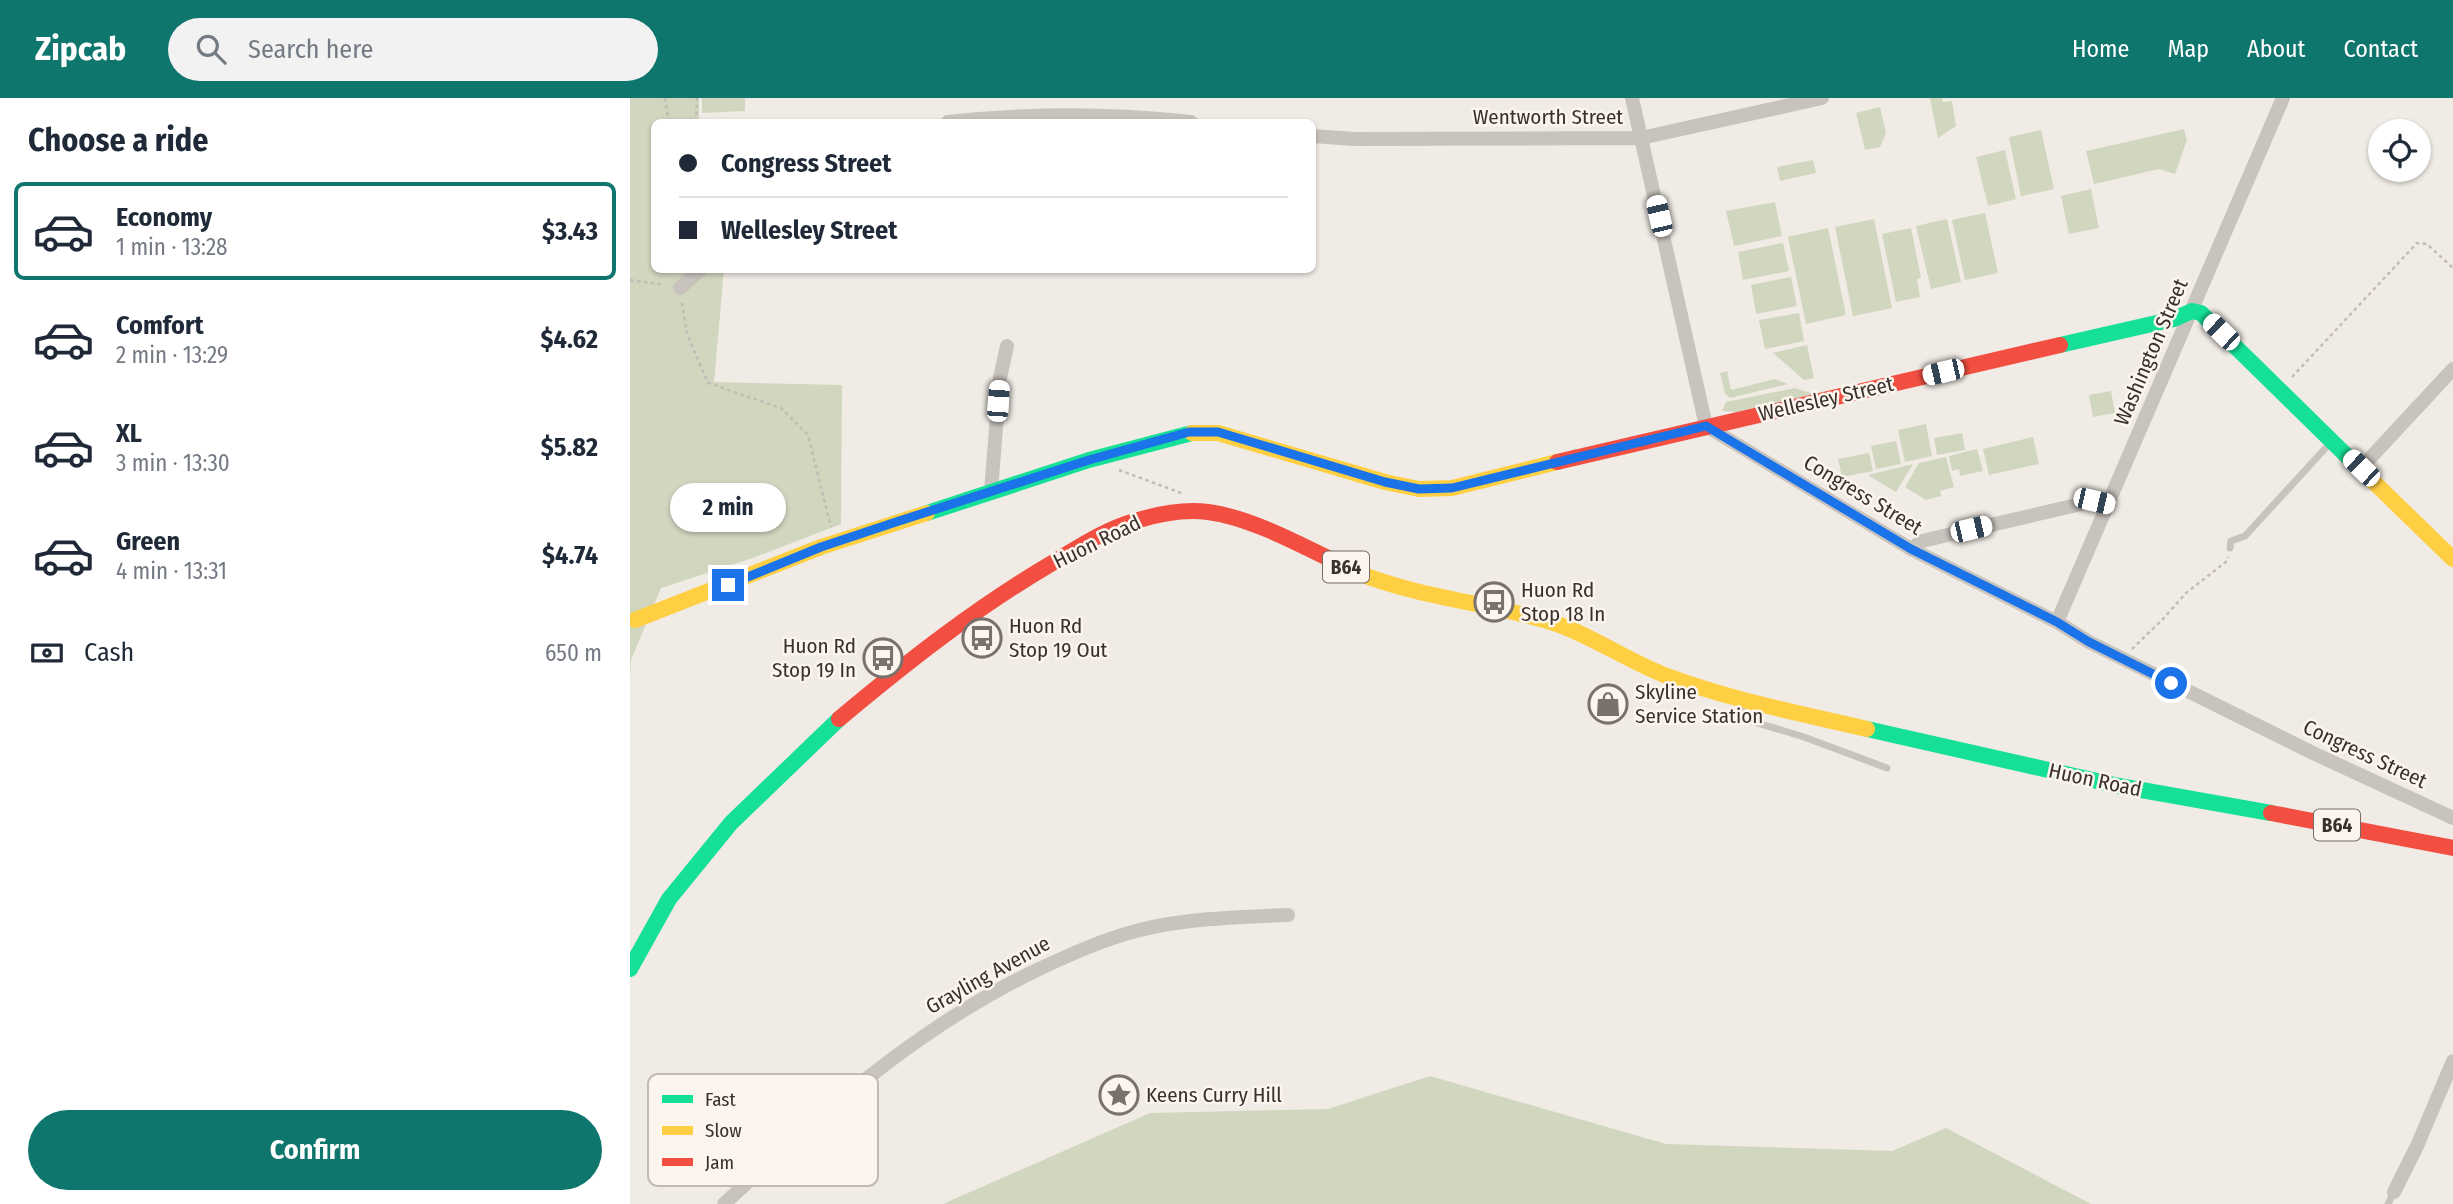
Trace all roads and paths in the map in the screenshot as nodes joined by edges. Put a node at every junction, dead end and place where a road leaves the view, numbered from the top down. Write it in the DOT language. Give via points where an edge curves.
graph roads {
  1 [pos="665,98"];
  2 [pos="696,98"];
  3 [pos="1632,98"];
  4 [pos="1822,98"];
  5 [pos="2283,98"];
  6 [pos="668,119"];
  7 [pos="696,119"];
  8 [pos="1022,119"];
  9 [pos="1158,119"];
  10 [pos="1316,136"];
  11 [pos="1641,138"];
  12 [pos="2453,268"];
  13 [pos="697,273"];
  14 [pos="630,280"];
  15 [pos="680,288"];
  16 [pos="2192,311"];
  17 [pos="1007,346"];
  18 [pos="2453,369"];
  19 [pos="2280,390"];
  20 [pos="1706,426"];
  21 [pos="2332,440"];
  22 [pos="1089,460"];
  23 [pos="2361,468"];
  24 [pos="991,491"];
  25 [pos="2109,504"];
  26 [pos="1188,511"];
  27 [pos="828,519"];
  28 [pos="2231,548"];
  29 [pos="1911,549"];
  30 [pos="2453,559"];
  31 [pos="635,620"];
  32 [pos="2057,622"];
  33 [pos="2123,659"];
  34 [pos="1740,699"];
  35 [pos="1887,768"];
  36 [pos="2453,818"];
  37 [pos="2453,848"];
  38 [pos="1288,915"];
  39 [pos="630,969"];
  40 [pos="2453,1062"];
  41 [pos="871,1074"];
  42 [pos="743,1186"];
  43 [pos="2391,1198"];
  44 [pos="724,1204"];
  1 -- 6 [label="path"];
  2 -- 7 [label="path"];
  3 -- 11 [label="street"];
  4 -- 11 [label="street, Wentworth Street"];
  5 -- 16 [label="street, Washington Street"];
  8 -- 9 [label="street" via="1061,115"];
  10 -- 11 [label="street, Wentworth Street"];
  11 -- 20 [label="street"];
  12 -- 19 [label="path" via="2427,244 2417,243"];
  13 -- 15 [label="street"];
  14 -- 15 [label="path"];
  15 -- 27 [label="path" via="687,334 708,383 781,408 808,435"];
  16 -- 19 [label="main road" via="2201,313"];
  16 -- 20 [label="main road, Wellesley Street" via="2174,319"];
  16 -- 25 [label="street, Washington Street"];
  17 -- 24 [label="street"];
  18 -- 23 [label="street"];
  19 -- 21 [label="main road"];
  20 -- 22 [label="main road, Wellesley Street" via="1452,488 1419,489 1385,482 1218,432 1189,432"];
  20 -- 29 [label="street, Congress Street"];
  21 -- 23 [label="main road"];
  21 -- 28 [label="lane" via="2245,536 2231,541"];
  22 -- 24 [label="main road, Wellesley Street"];
  22 -- 26 [label="path" via="1184,492"];
  23 -- 30 [label="main road"];
  24 -- 31 [label="main road, Wellesley Street" via="821,547"];
  25 -- 29 [label="street" via="2094,501 1922,541"];
  25 -- 32 [label="street, Washington Street"];
  26 -- 34 [label="main road, Huon Road / B64" via="1245,522 1390,584 1551,622 1665,675"];
  26 -- 39 [label="main road, Huon Road / B64" via="1133,521 1086,543 957,625 888,678 824,732 725,830 669,899"];
  28 -- 33 [label="path" via="2227,561 2186,593"];
  29 -- 32 [label="street, Congress Street"];
  32 -- 33 [label="street, Congress Street"];
  33 -- 36 [label="street, Congress Street"];
  34 -- 35 [label="lane" via="1743,715 1751,721"];
  34 -- 37 [label="main road, Huon Road / B64" via="2119,786"];
  38 -- 41 [label="street, Grayling Avenue" via="1189,922 1104,940 966,1007"];
  40 -- 43 [label="street"];
  42 -- 44 [label="street, Grayling Avenue"];
}
